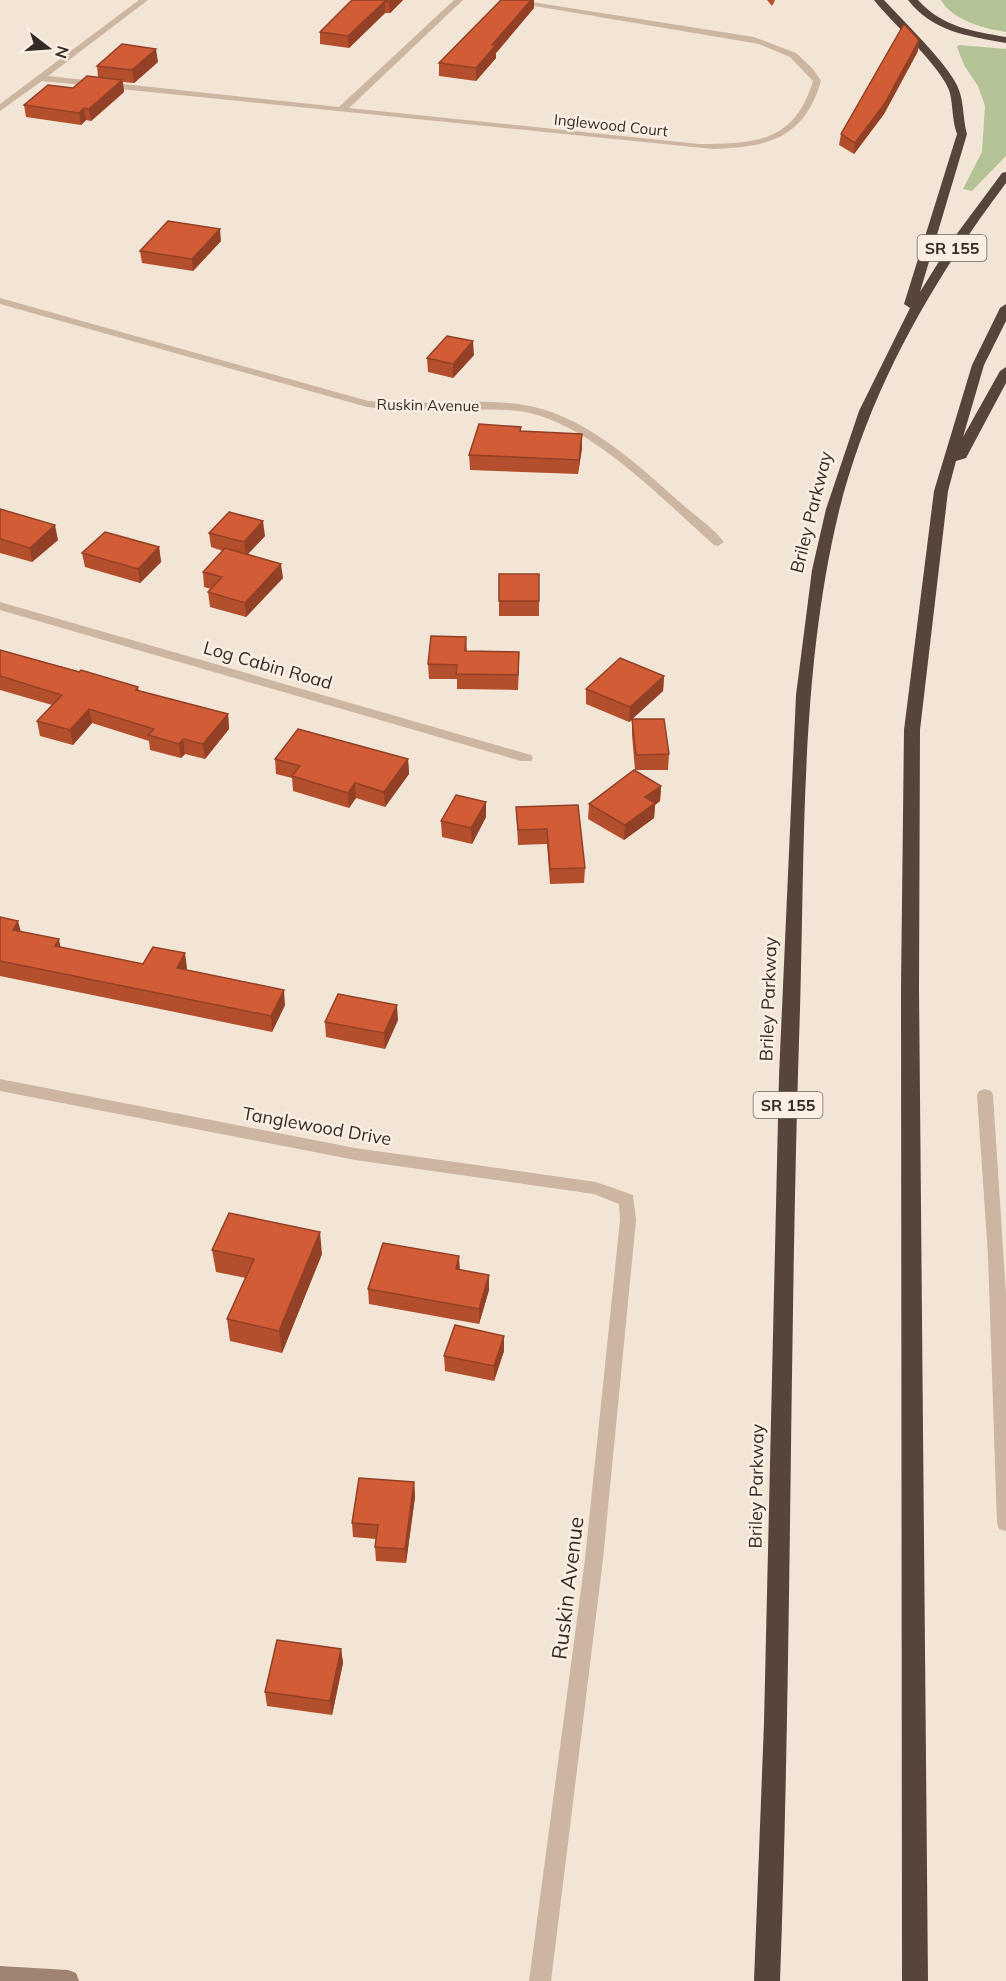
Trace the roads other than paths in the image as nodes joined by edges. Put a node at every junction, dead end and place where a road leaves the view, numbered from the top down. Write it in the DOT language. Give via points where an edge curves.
graph roads {
  1 [pos="144,0"];
  2 [pos="459,0"];
  3 [pos="503,0"];
  4 [pos="879,0"];
  5 [pos="913,0"];
  6 [pos="1006,40"];
  7 [pos="41,78"];
  8 [pos="0,108"];
  9 [pos="342,109"];
  10 [pos="1006,175"];
  11 [pos="0,301"];
  12 [pos="1006,308"];
  13 [pos="904,326"];
  14 [pos="1006,372"];
  15 [pos="941,491"];
  16 [pos="718,542"];
  17 [pos="0,606"];
  18 [pos="526,758"];
  19 [pos="0,1085"];
  20 [pos="985,1095"];
  21 [pos="627,1200"];
  22 [pos="1001,1257"];
  23 [pos="1006,1523"];
  24 [pos="0,1977"];
  25 [pos="68,1981"];
  26 [pos="540,1981"];
  27 [pos="767,1981"];
  28 [pos="915,1981"];
  1 -- 7 [label="street"];
  2 -- 9 [label="street"];
  3 -- 9 [label="street, Inglewood Court" via="751,39 795,55 817,81 805,112 795,125 768,139 737,146 655,144"];
  4 -- 13 [label="highway" via="941,70 955,93 962,134"];
  5 -- 6 [label="highway" via="929,18 968,33"];
  7 -- 8 [label="street"];
  7 -- 9 [label="street, Inglewood Court"];
  10 -- 13 [label="highway, Briley Parkway / SR 155" via="968,224"];
  11 -- 16 [label="street, Ruskin Avenue" via="367,404 529,409 558,419 603,445"];
  12 -- 15 [label="highway" via="978,365"];
  13 -- 27 [label="highway, Briley Parkway / SR 155" via="850,451 822,554 806,673 790,1033"];
  14 -- 15 [label="highway"];
  15 -- 28 [label="highway" via="912,730"];
  17 -- 18 [label="street, Log Cabin Road"];
  19 -- 21 [label="street, Tanglewood Drive" via="355,1154 596,1188"];
  20 -- 22 [label="street"];
  21 -- 26 [label="street, Ruskin Avenue" via="594,1559"];
  22 -- 23 [label="street"];
  24 -- 25 [label="street"];
}
